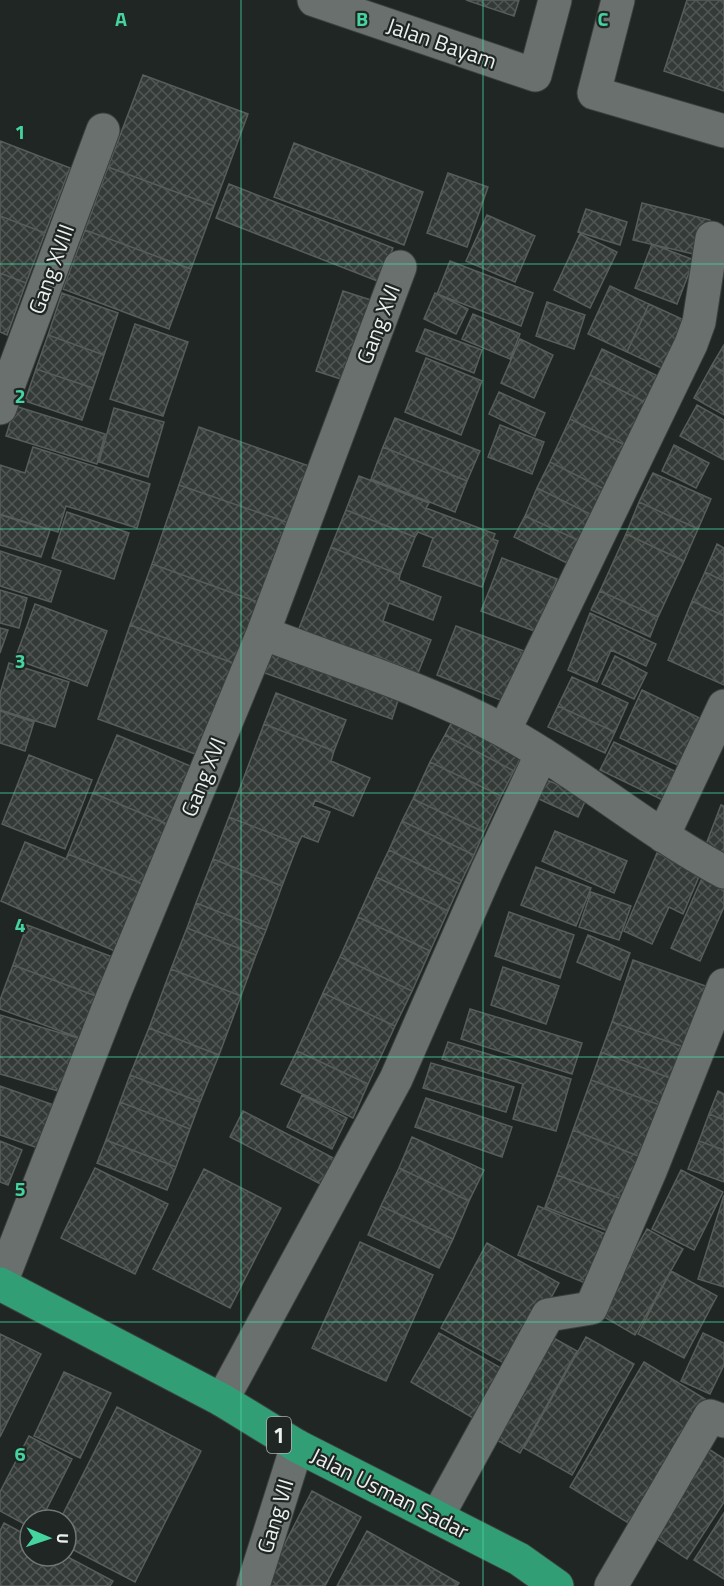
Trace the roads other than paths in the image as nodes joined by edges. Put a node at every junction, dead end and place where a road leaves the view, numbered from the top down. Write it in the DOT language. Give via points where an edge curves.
graph roads {
  1 [pos="314,0"];
  2 [pos="555,0"];
  3 [pos="618,0"];
  4 [pos="103,130"];
  5 [pos="724,131"];
  6 [pos="712,238"];
  7 [pos="400,267"];
  8 [pos="0,408"];
  9 [pos="263,633"];
  10 [pos="724,706"];
  11 [pos="504,731"];
  12 [pos="541,755"];
  13 [pos="663,836"];
  14 [pos="724,872"];
  15 [pos="724,985"];
  16 [pos="0,1284"];
  17 [pos="222,1400"];
  18 [pos="724,1421"];
  19 [pos="297,1446"];
  20 [pos="437,1517"];
  21 [pos="253,1586"];
  22 [pos="557,1586"];
  23 [pos="611,1586"];
  1 -- 2 [label="street, Jalan Bayam" via="535,75"];
  3 -- 5 [label="street" via="594,93"];
  4 -- 8 [label="street, Gang XVIII"];
  6 -- 11 [label="street" via="699,322 691,344"];
  7 -- 9 [label="street, Gang XVI"];
  9 -- 11 [label="street" via="446,703"];
  9 -- 16 [label="street, Gang XVI" via="113,996"];
  10 -- 13 [label="street"];
  11 -- 12 [label="street"];
  12 -- 13 [label="street"];
  12 -- 17 [label="street" via="396,1079"];
  13 -- 14 [label="street"];
  15 -- 20 [label="street" via="591,1308 548,1315"];
  16 -- 17 [label="highway, Jalan Usman Sadar / 1"];
  17 -- 19 [label="highway, Jalan Usman Sadar / 1"];
  18 -- 23 [label="street" via="710,1416"];
  19 -- 20 [label="highway, Jalan Usman Sadar / 1"];
  19 -- 21 [label="street, Gang VII"];
  20 -- 22 [label="highway, Jalan Usman Sadar / 1" via="519,1559"];
}
